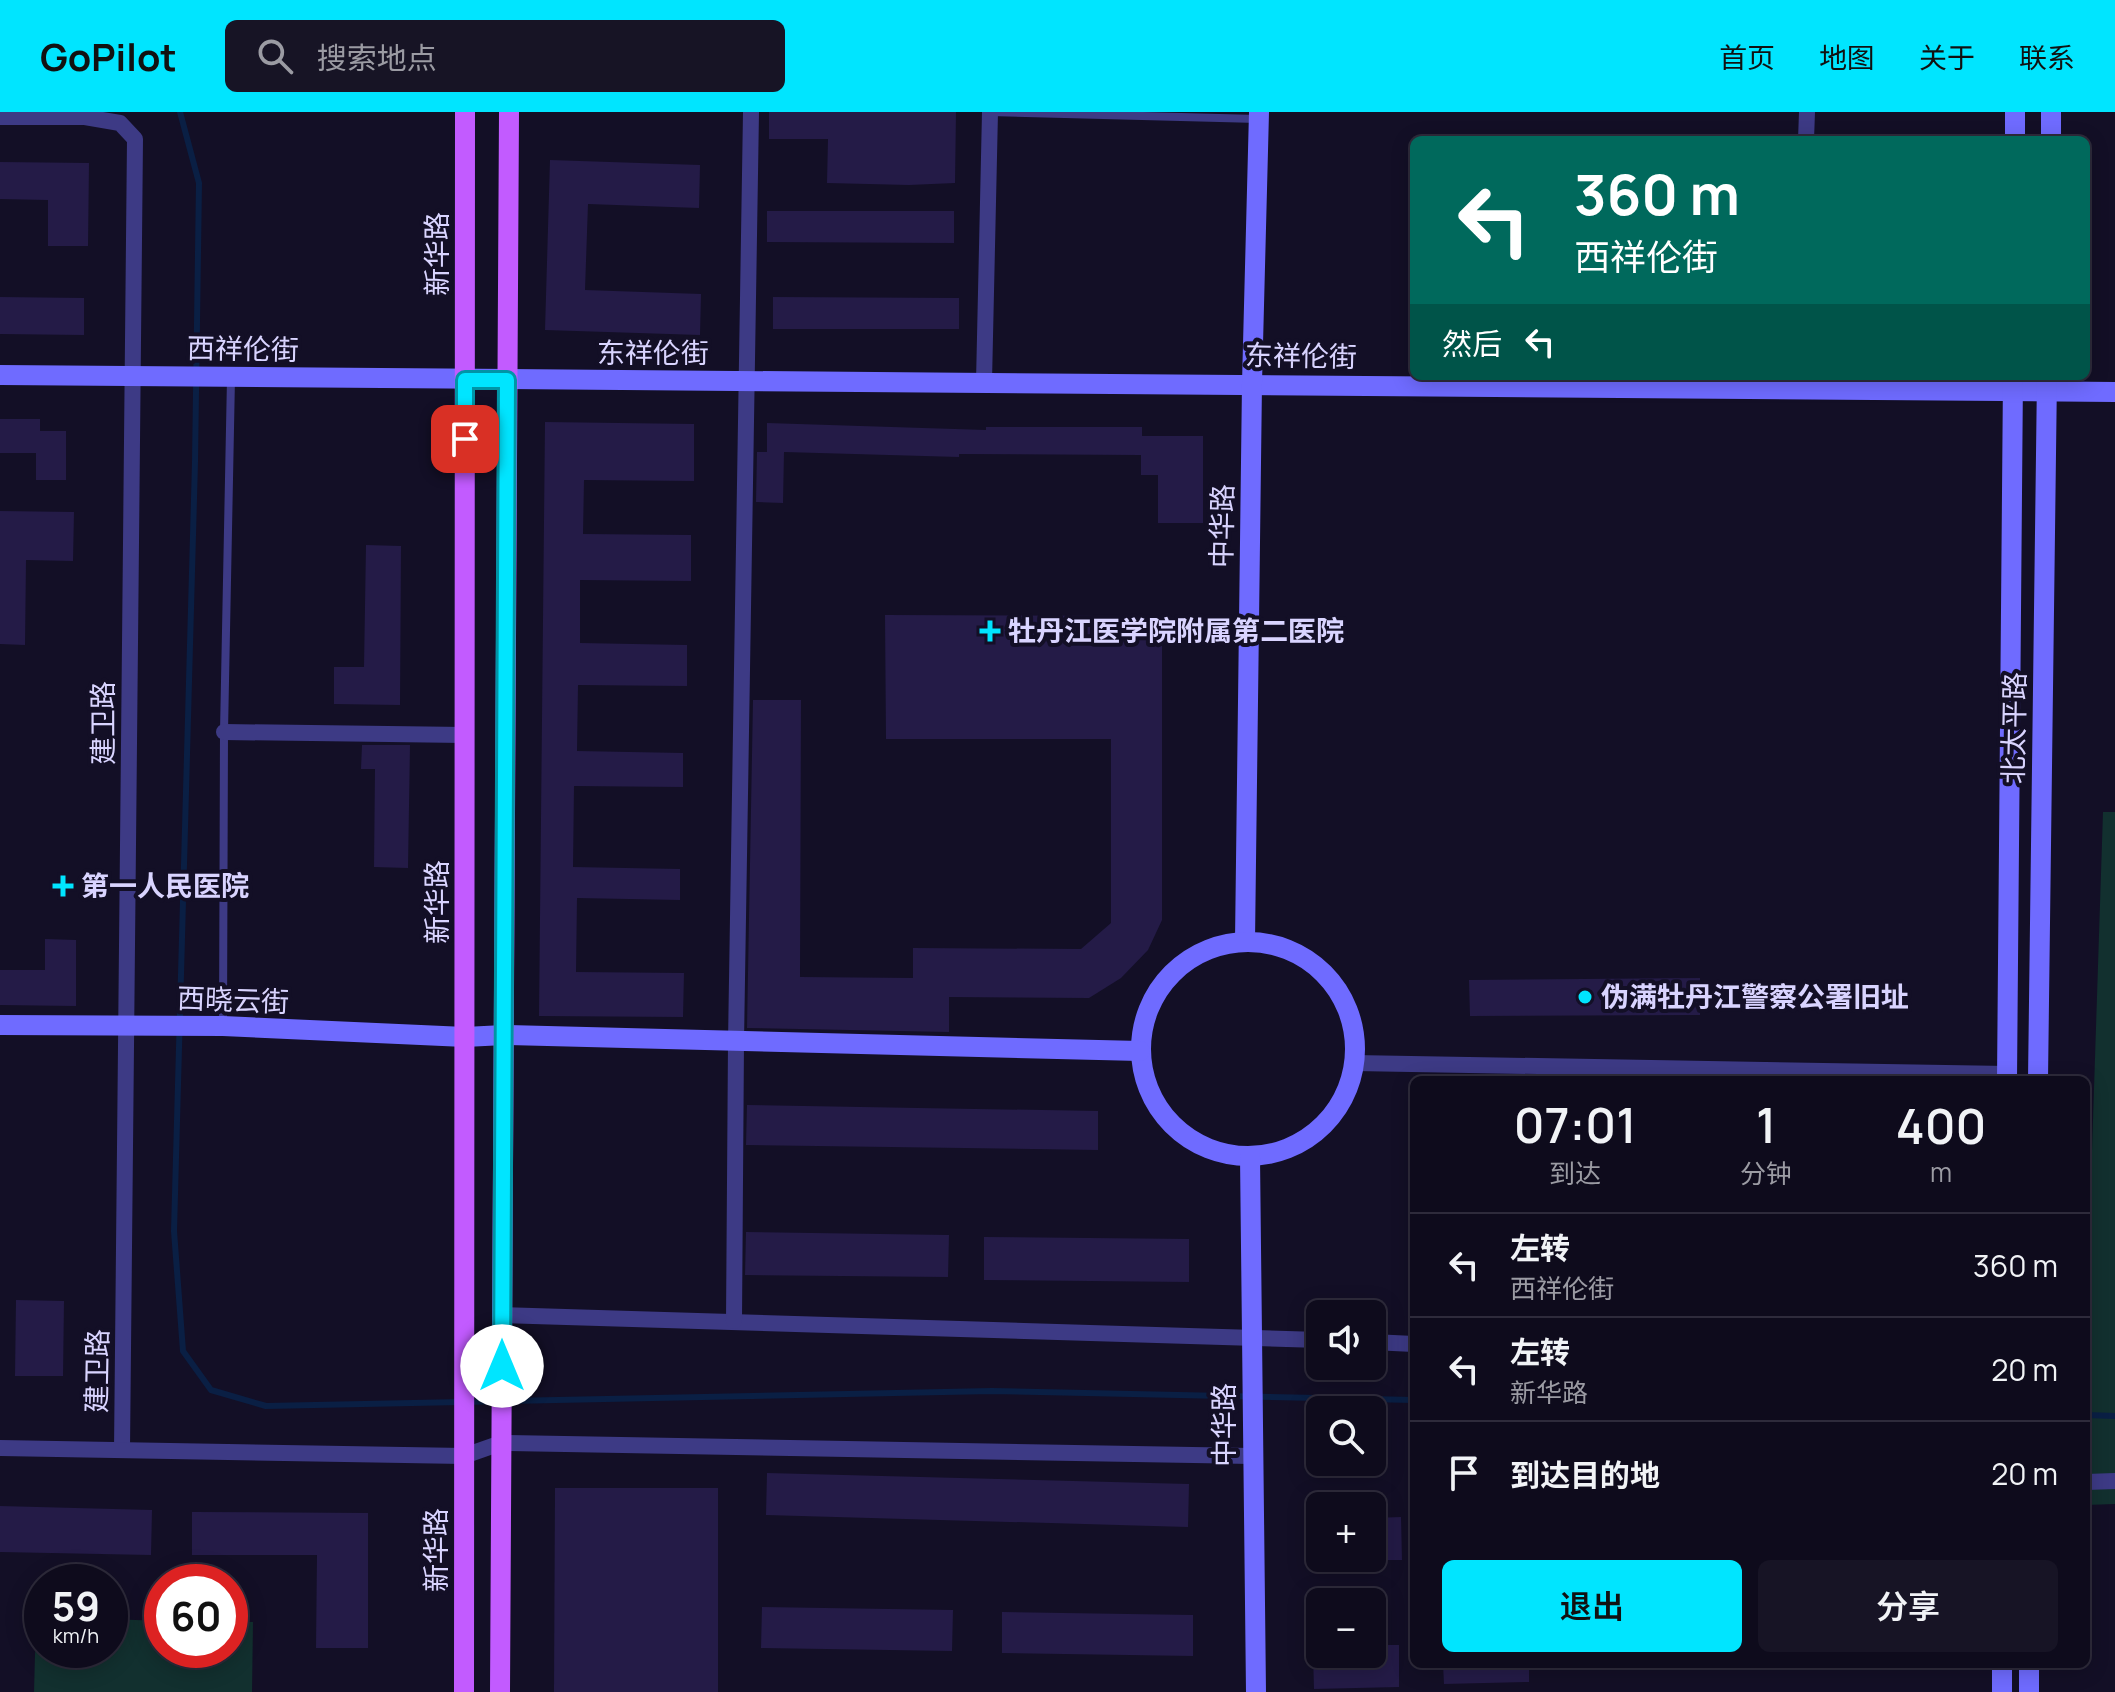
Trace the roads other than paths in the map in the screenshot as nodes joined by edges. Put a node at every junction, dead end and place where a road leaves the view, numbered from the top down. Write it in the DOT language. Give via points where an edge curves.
graph roads {
  1 [pos="465,112"];
  2 [pos="509,112"];
  3 [pos="751,112"];
  4 [pos="990,112"];
  5 [pos="1807,112"];
  6 [pos="2015,112"];
  7 [pos="2051,112"];
  8 [pos="1259,116"];
  9 [pos="0,117"];
  10 [pos="1806,136"];
  11 [pos="2015,136"];
  12 [pos="2051,136"];
  13 [pos="0,375"];
  14 [pos="132,376"];
  15 [pos="231,377"];
  16 [pos="465,380"];
  17 [pos="486,380"];
  18 [pos="507,380"];
  19 [pos="747,381"];
  20 [pos="984,382"];
  21 [pos="1252,383"];
  22 [pos="1804,383"];
  23 [pos="2013,384"];
  24 [pos="2047,384"];
  25 [pos="2115,392"];
  26 [pos="224,732"];
  27 [pos="465,735"];
  28 [pos="1245,941"];
  29 [pos="0,1025"];
  30 [pos="127,1026"];
  31 [pos="223,1026"];
  32 [pos="504,1035"];
  33 [pos="465,1037"];
  34 [pos="736,1042"];
  35 [pos="1140,1051"];
  36 [pos="1354,1063"];
  37 [pos="1960,1076"];
  38 [pos="2007,1076"];
  39 [pos="2038,1076"];
  40 [pos="1250,1157"];
  41 [pos="502,1315"];
  42 [pos="734,1321"];
  43 [pos="1252,1337"];
  44 [pos="1306,1339"];
  45 [pos="1386,1343"];
  46 [pos="1410,1344"];
  47 [pos="501,1443"];
  48 [pos="0,1448"];
  49 [pos="122,1450"];
  50 [pos="464,1456"];
  51 [pos="1252,1456"];
  52 [pos="2115,1481"];
  53 [pos="2090,1482"];
  54 [pos="2002,1668"];
  55 [pos="2029,1668"];
  56 [pos="461,1686"];
  57 [pos="500,1692"];
  58 [pos="1256,1692"];
  59 [pos="2002,1692"];
  60 [pos="2029,1692"];
  1 -- 16 [label="main road, 新华路"];
  2 -- 18 [label="main road"];
  3 -- 19 [label="street"];
  4 -- 8 [label="lane"];
  4 -- 20 [label="street"];
  5 -- 10 [label="street"];
  6 -- 11 [label="street"];
  7 -- 12 [label="street"];
  8 -- 21 [label="street, 中华路"];
  9 -- 14 [label="street, 建卫路" via="85,117 120,123 135,139"];
  13 -- 14 [label="street, 西祥伦街"];
  14 -- 15 [label="street, 西祥伦街"];
  14 -- 30 [label="street, 建卫路"];
  15 -- 16 [label="street, 西祥伦街"];
  15 -- 26 [label="lane"];
  16 -- 17 [label="street, 西祥伦街"];
  16 -- 27 [label="main road, 新华路"];
  17 -- 18 [label="street, 东祥伦街"];
  18 -- 19 [label="street, 东祥伦街"];
  18 -- 32 [label="main road"];
  19 -- 20 [label="street, 东祥伦街"];
  19 -- 34 [label="street"];
  20 -- 21 [label="street, 东祥伦街"];
  21 -- 22 [label="street, 东祥伦街"];
  21 -- 28 [label="street, 中华路"];
  22 -- 23 [label="street, 东祥伦街"];
  23 -- 24 [label="street, 东祥伦街"];
  23 -- 38 [label="street, 北太平路"];
  24 -- 25 [label="street, 东祥伦街"];
  24 -- 39 [label="street, 北太平路"];
  26 -- 27 [label="street"];
  26 -- 31 [label="lane"];
  27 -- 33 [label="main road, 新华路"];
  28 -- 35 [label="street" via="1212,947 1182,963 1159,987 1144,1017"];
  28 -- 36 [label="street" via="1291,951 1312,962 1336,987 1352,1019"];
  29 -- 30 [label="street, 西晓云街"];
  30 -- 31 [label="street, 西晓云街"];
  30 -- 49 [label="street, 建卫路"];
  31 -- 33 [label="street, 西晓云街"];
  32 -- 33 [label="street, 西晓云街"];
  32 -- 34 [label="street, 西晓云街"];
  32 -- 41 [label="main road"];
  33 -- 50 [label="main road, 新华路"];
  34 -- 35 [label="street, 西晓云街"];
  34 -- 42 [label="street"];
  35 -- 40 [label="street" via="1146,1084 1170,1122 1186,1137 1217,1152"];
  36 -- 37 [label="street"];
  36 -- 40 [label="street" via="1333,1116 1310,1137 1281,1151"];
  40 -- 43 [label="street, 中华路"];
  41 -- 42 [label="street"];
  41 -- 47 [label="main road"];
  42 -- 43 [label="street"];
  43 -- 44 [label="street"];
  43 -- 51 [label="street, 中华路"];
  45 -- 46 [label="street"];
  47 -- 50 [label="street"];
  47 -- 51 [label="street"];
  47 -- 57 [label="main road"];
  48 -- 49 [label="street"];
  49 -- 50 [label="street"];
  50 -- 56 [label="main road, 新华路"];
  51 -- 58 [label="street, 中华路"];
  52 -- 53 [label="street"];
  54 -- 59 [label="street"];
  55 -- 60 [label="street"];
}
